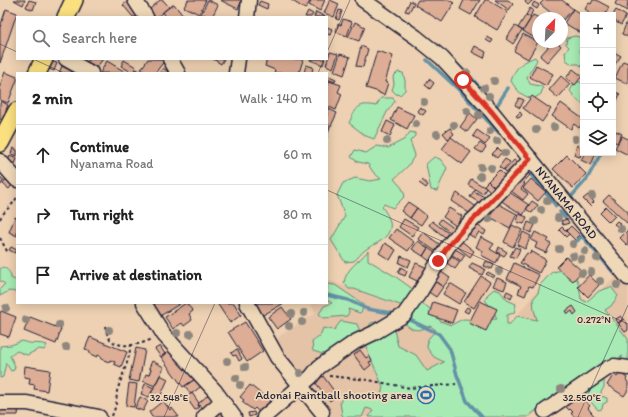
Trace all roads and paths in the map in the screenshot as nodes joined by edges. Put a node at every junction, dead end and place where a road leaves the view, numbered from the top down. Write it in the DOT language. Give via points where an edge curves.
graph roads {
  1 [pos="74,0"];
  2 [pos="135,0"];
  3 [pos="249,0"];
  4 [pos="363,0"];
  5 [pos="66,16"];
  6 [pos="145,16"];
  7 [pos="247,16"];
  8 [pos="44,60"];
  9 [pos="68,60"];
  10 [pos="171,60"];
  11 [pos="238,60"];
  12 [pos="38,72"];
  13 [pos="89,72"];
  14 [pos="177,72"];
  15 [pos="236,72"];
  16 [pos="16,113"];
  17 [pos="0,143"];
  18 [pos="530,159"];
  19 [pos="0,161"];
  20 [pos="16,179"];
  21 [pos="16,199"];
  22 [pos="0,219"];
  23 [pos="0,238"];
  24 [pos="8,253"];
  25 [pos="628,278"];
  26 [pos="145,304"];
  27 [pos="248,304"];
  28 [pos="105,326"];
  29 [pos="162,332"];
  30 [pos="130,345"];
  31 [pos="319,367"];
  32 [pos="628,368"];
  33 [pos="456,384"];
  34 [pos="300,385"];
  35 [pos="222,401"];
  36 [pos="0,403"];
  37 [pos="544,411"];
  38 [pos="322,412"];
  39 [pos="99,417"];
  40 [pos="111,417"];
  41 [pos="204,417"];
  42 [pos="234,417"];
  43 [pos="264,417"];
  1 -- 5 [label="main road"];
  2 -- 6 [label="street"];
  3 -- 7 [label="street"];
  4 -- 18 [label="street, NYANAMA ROAD" via="442,58 492,112"];
  8 -- 12 [label="main road"];
  9 -- 13 [label="street"];
  10 -- 14 [label="street"];
  11 -- 15 [label="street"];
  16 -- 17 [label="main road"];
  18 -- 25 [label="street, NYANAMA ROAD"];
  18 -- 31 [label="street" via="448,246 404,315 355,342"];
  19 -- 20 [label="street"];
  21 -- 22 [label="path"];
  23 -- 24 [label="path"];
  26 -- 29 [label="street"];
  27 -- 34 [label="street" via="277,357"];
  28 -- 30 [label="path" via="108,338 113,342"];
  29 -- 30 [label="path" via="147,342"];
  29 -- 35 [label="street"];
  30 -- 40 [label="path"];
  31 -- 33 [label="path" via="329,376 410,388"];
  31 -- 34 [label="street"];
  32 -- 37 [label="street" via="608,368"];
  34 -- 38 [label="street"];
  34 -- 43 [label="street"];
  35 -- 41 [label="street"];
  35 -- 42 [label="street"];
  36 -- 39 [label="street" via="38,405"];
}
